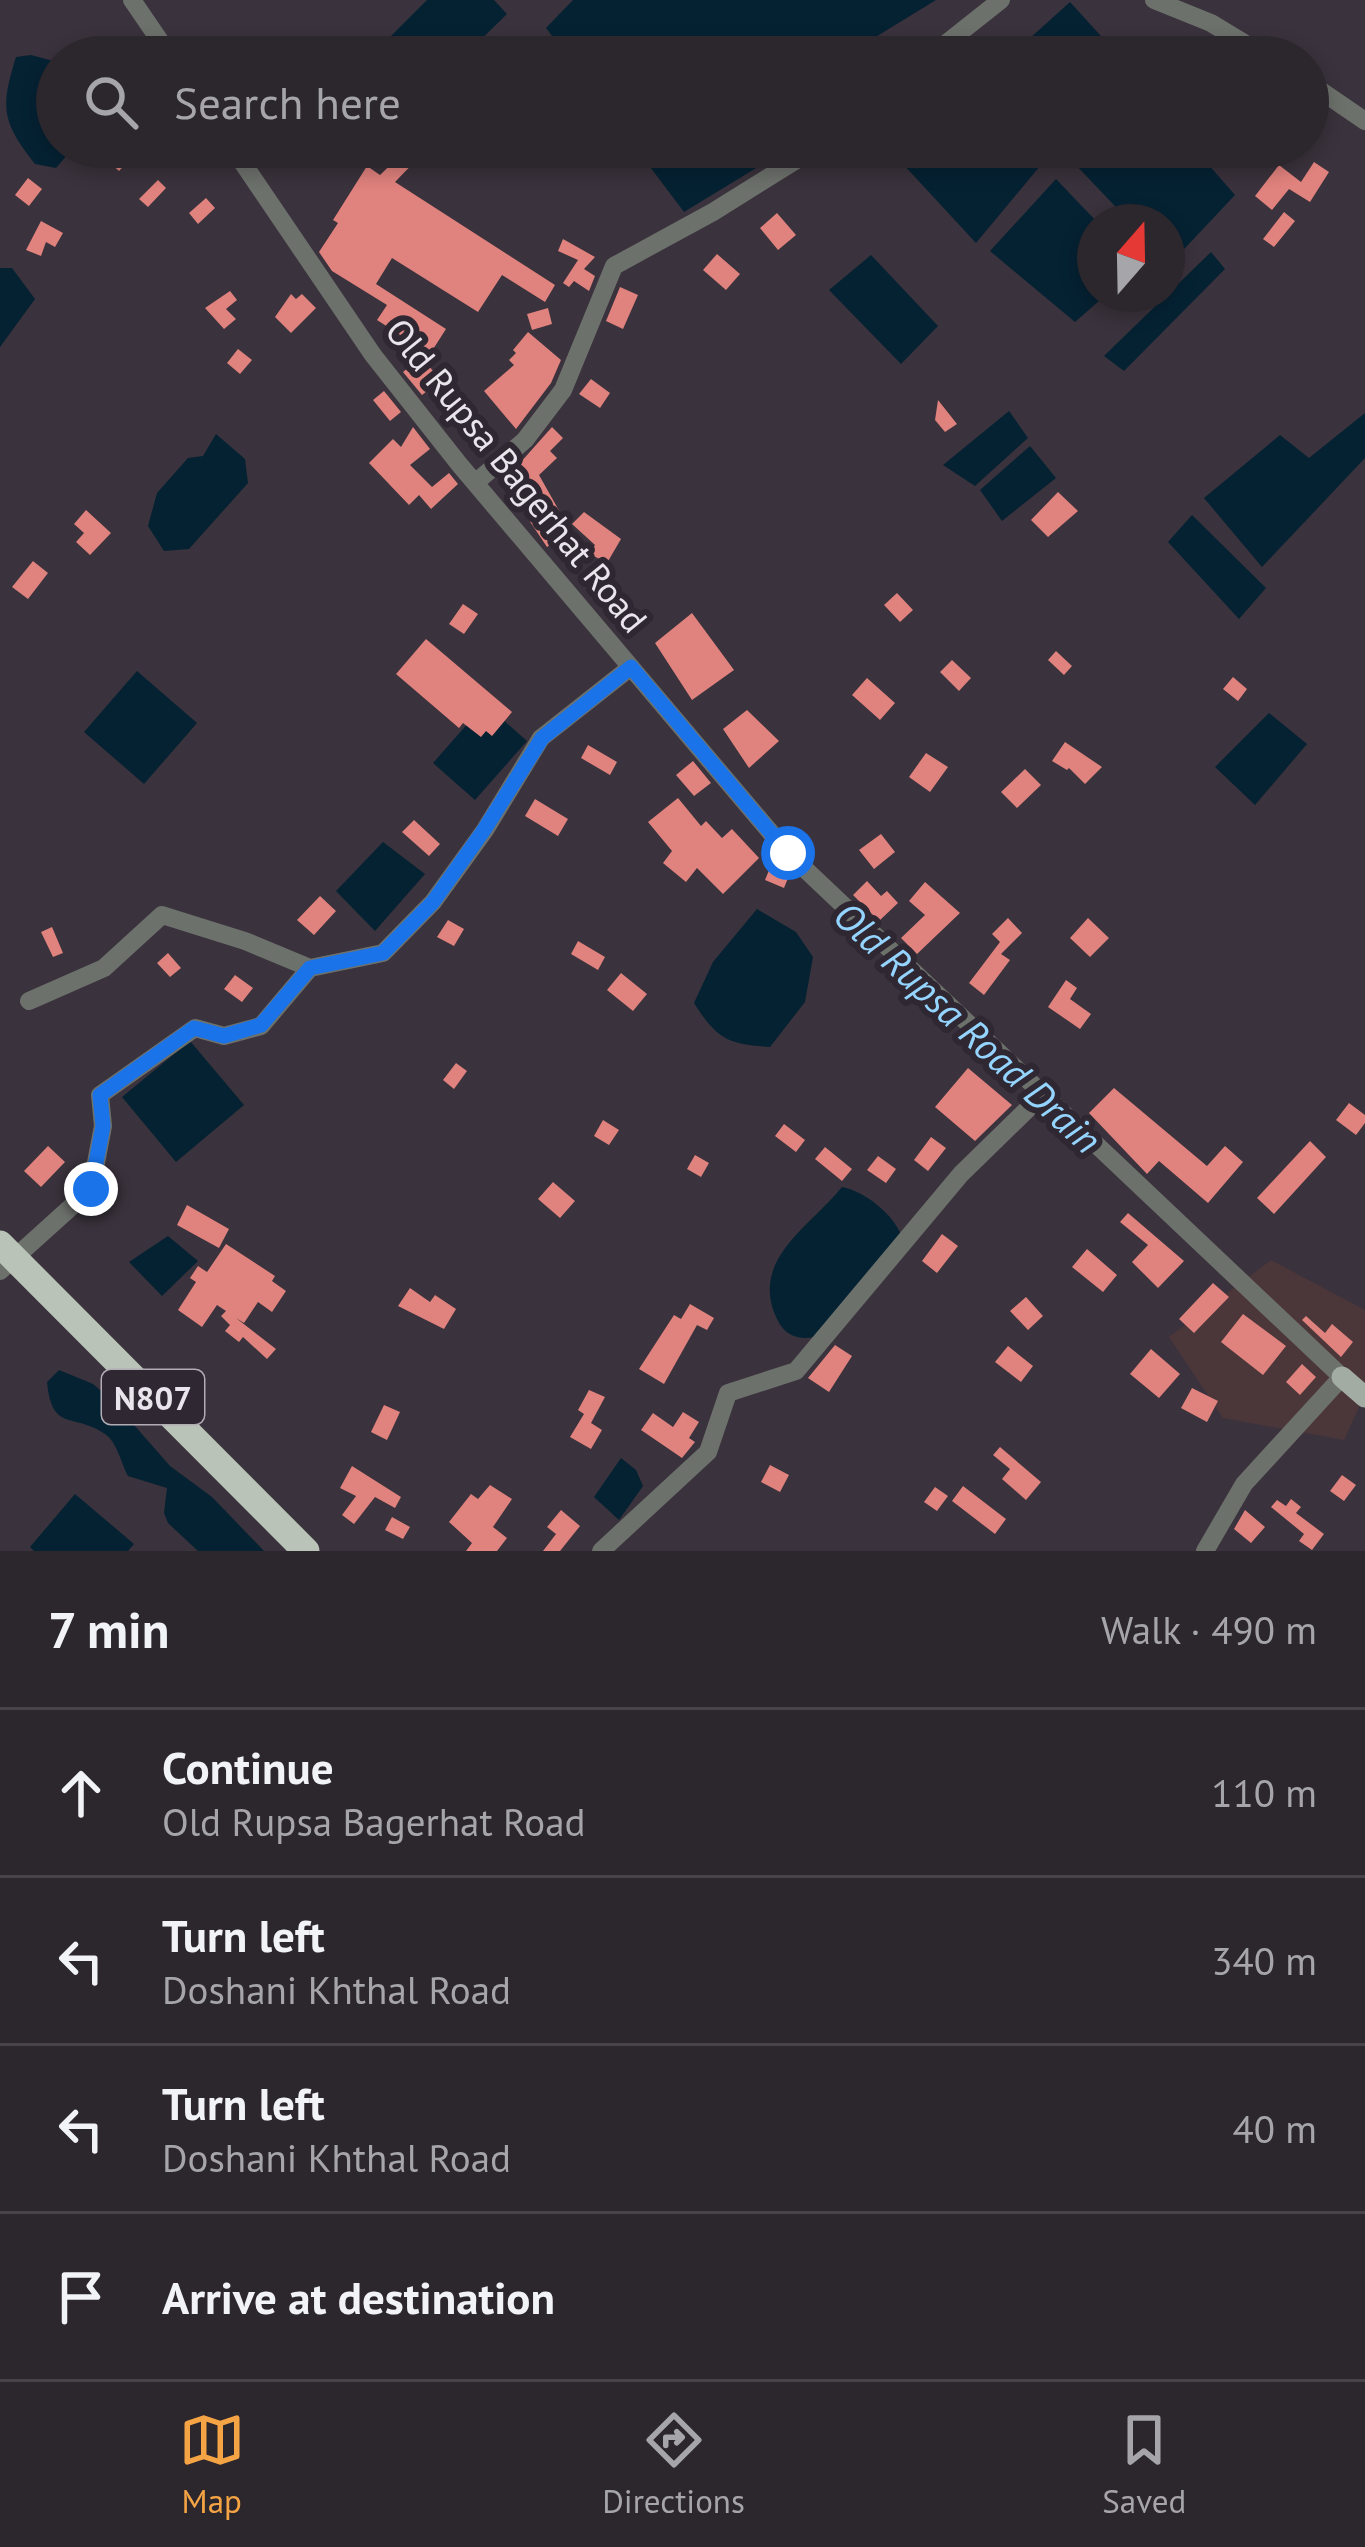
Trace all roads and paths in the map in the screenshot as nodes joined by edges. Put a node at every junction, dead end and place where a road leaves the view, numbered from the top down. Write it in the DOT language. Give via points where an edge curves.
graph roads {
  1 [pos="132,0"];
  2 [pos="1000,0"];
  3 [pos="1154,0"];
  4 [pos="157,36"];
  5 [pos="955,36"];
  6 [pos="1233,36"];
  7 [pos="1329,96"];
  8 [pos="1365,121"];
  9 [pos="246,168"];
  10 [pos="781,168"];
  11 [pos="475,483"];
  12 [pos="631,667"];
  13 [pos="310,968"];
  14 [pos="29,1001"];
  15 [pos="1041,1096"];
  16 [pos="4,1257"];
  17 [pos="1342,1377"];
  18 [pos="1365,1397"];
  19 [pos="306,1551"];
  20 [pos="601,1551"];
  21 [pos="1205,1551"];
  1 -- 4 [label="street"];
  2 -- 5 [label="street"];
  3 -- 6 [label="street"];
  7 -- 8 [label="street"];
  9 -- 11 [label="street, Old Rupsa Bagerhat Road" via="373,355"];
  10 -- 11 [label="street" via="614,266 563,390 525,440"];
  11 -- 12 [label="street, Old Rupsa Bagerhat Road"];
  12 -- 13 [label="street" via="542,738 433,902 383,953"];
  12 -- 17 [label="street, Old Rupsa Bagerhat Road" via="788,853"];
  13 -- 14 [label="street" via="162,915 104,968"];
  13 -- 16 [label="street" via="261,1025 224,1036 194,1028 100,1095 91,1189"];
  15 -- 20 [label="street" via="962,1174 796,1371 728,1393 708,1452"];
  16 -- 19 [label="highway, N807"];
  17 -- 18 [label="main road"];
  17 -- 21 [label="street" via="1244,1484"];
}
